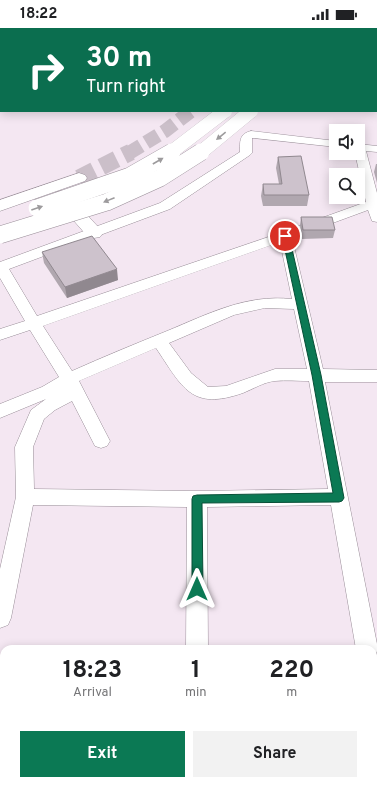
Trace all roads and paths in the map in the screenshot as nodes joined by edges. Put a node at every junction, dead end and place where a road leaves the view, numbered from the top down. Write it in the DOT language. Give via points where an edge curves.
graph roads {
  1 [pos="223,112"];
  2 [pos="250,112"];
  3 [pos="329,143"];
  4 [pos="365,148"];
  5 [pos="377,149"];
  6 [pos="361,160"];
  7 [pos="79,178"];
  8 [pos="53,188"];
  9 [pos="0,206"];
  10 [pos="375,211"];
  11 [pos="0,221"];
  12 [pos="94,233"];
  13 [pos="0,235"];
  14 [pos="285,236"];
  15 [pos="1,267"];
  16 [pos="301,305"];
  17 [pos="34,324"];
  18 [pos="0,335"];
  19 [pos="158,340"];
  20 [pos="316,375"];
  21 [pos="377,376"];
  22 [pos="72,385"];
  23 [pos="0,411"];
  24 [pos="100,441"];
  25 [pos="25,497"];
  26 [pos="339,498"];
  27 [pos="197,499"];
  28 [pos="0,618"];
  29 [pos="198,645"];
  30 [pos="366,645"];
  11 -- 1 [label="main road, one-way, bridge" via="130,176 178,150"];
  2 -- 13 [label="main road, one-way, bridge" via="202,150 160,178 106,202"];
  3 -- 12 [label="street" via="251,134 246,137 246,153 165,206"];
  4 -- 5 [label="street"];
  6 -- 10 [label="street"];
  7 -- 8 [label="main road"];
  8 -- 9 [label="main road"];
  8 -- 12 [label="main road"];
  10 -- 14 [label="street"];
  12 -- 15 [label="street"];
  14 -- 16 [label="street"];
  14 -- 17 [label="street"];
  15 -- 17 [label="street"];
  16 -- 19 [label="street" via="274,302 250,304"];
  16 -- 20 [label="street"];
  17 -- 18 [label="street"];
  17 -- 22 [label="street"];
  19 -- 20 [label="street" via="190,383 204,392 216,394 233,390 262,377 275,375"];
  19 -- 22 [label="street"];
  20 -- 21 [label="street"];
  20 -- 26 [label="street"];
  22 -- 23 [label="street" via="48,391"];
  22 -- 24 [label="street"];
  22 -- 25 [label="street" via="37,415 24,447"];
  25 -- 27 [label="street"];
  25 -- 28 [label="street"];
  26 -- 27 [label="street"];
  26 -- 30 [label="street"];
  27 -- 29 [label="street"];
}
